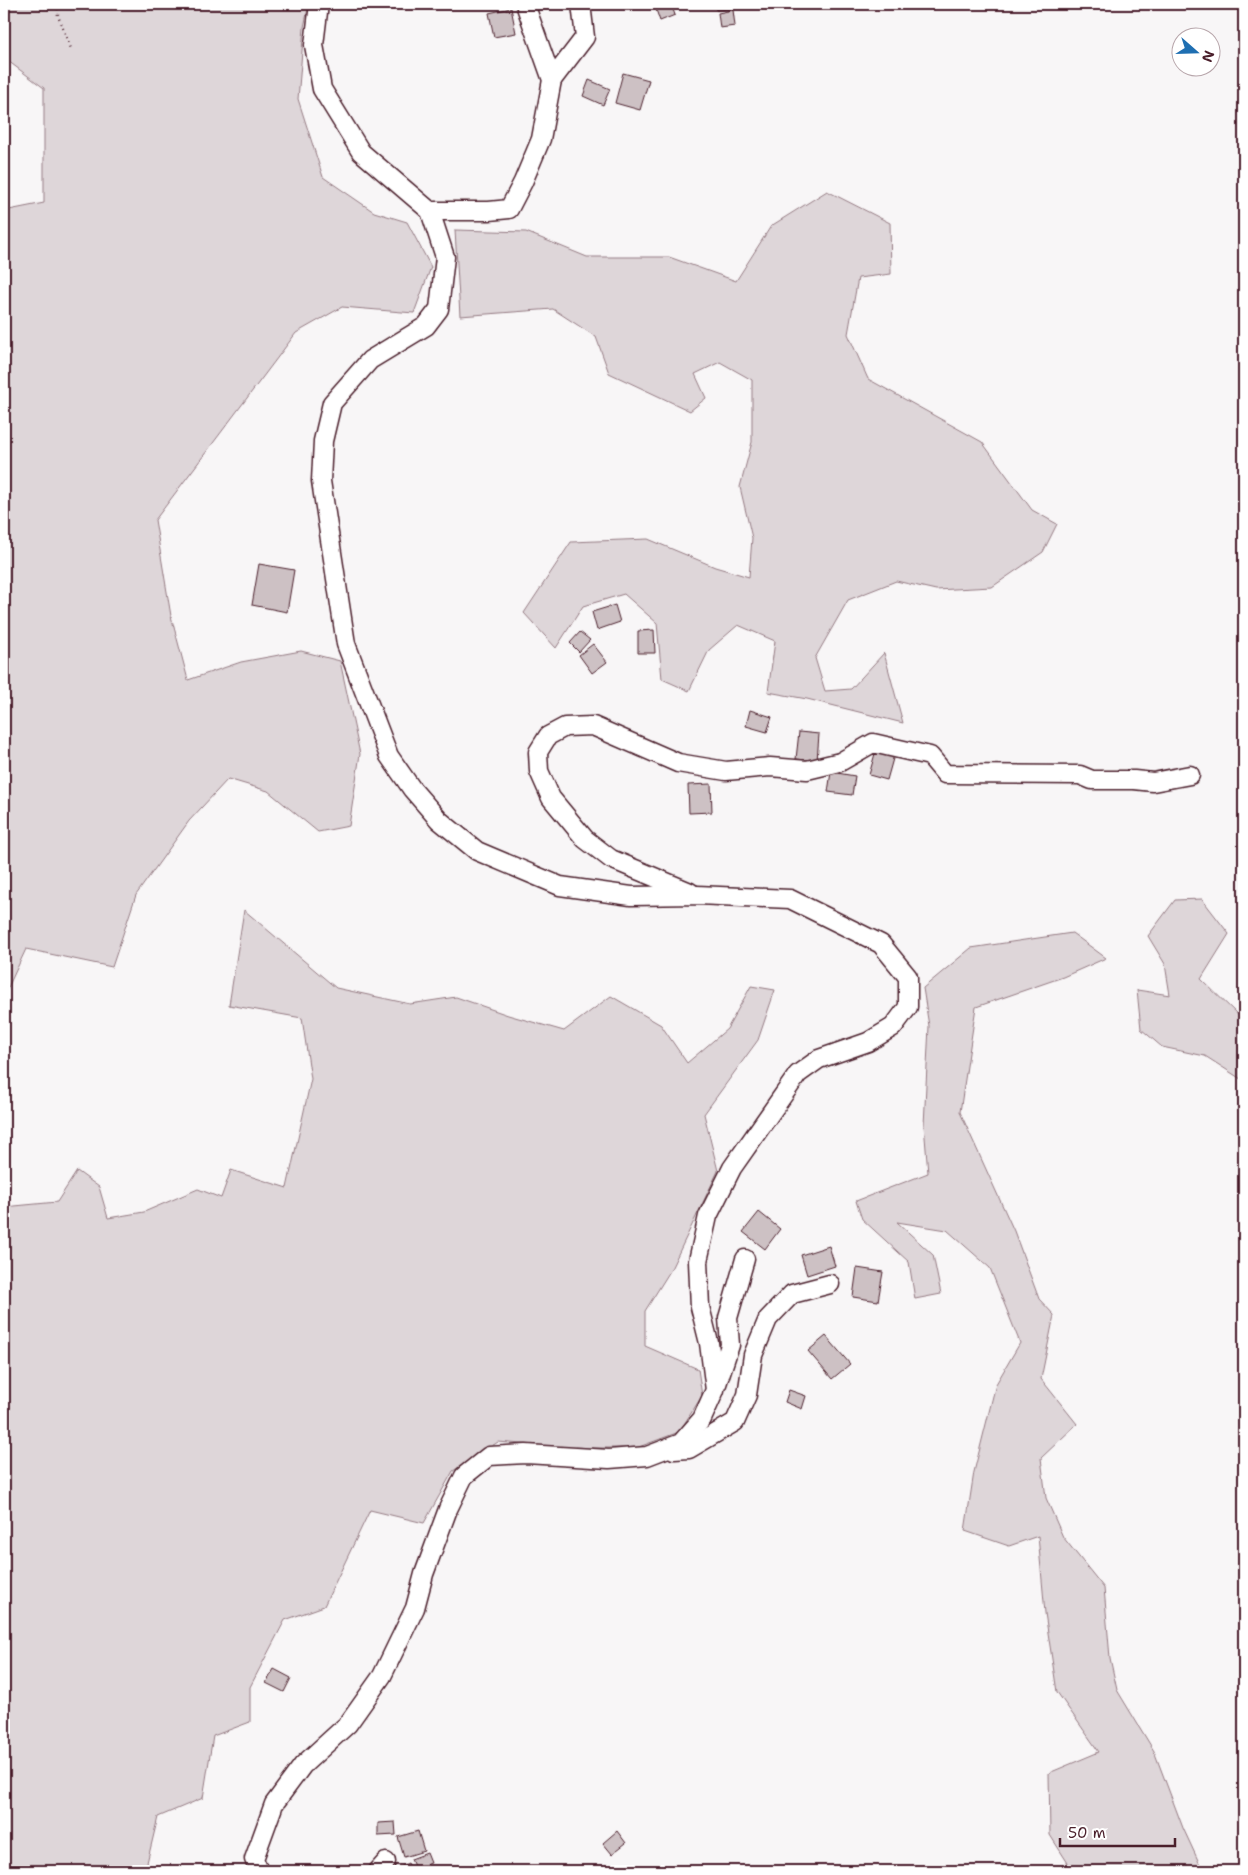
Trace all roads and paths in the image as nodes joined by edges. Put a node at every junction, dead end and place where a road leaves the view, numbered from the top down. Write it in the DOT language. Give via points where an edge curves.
graph roads {
  1 [pos="57,4"];
  2 [pos="319,4"];
  3 [pos="525,4"];
  4 [pos="581,4"];
  5 [pos="72,51"];
  6 [pos="552,80"];
  7 [pos="430,211"];
  8 [pos="1190,775"];
  9 [pos="697,895"];
  10 [pos="745,1259"];
  11 [pos="830,1284"];
  12 [pos="716,1390"];
  13 [pos="664,1450"];
  14 [pos="259,1871"];
  1 -- 5 [label="path" via="58,16"];
  2 -- 7 [label="street" via="314,45 322,89 361,152"];
  3 -- 6 [label="street"];
  4 -- 6 [label="street" via="585,37"];
  6 -- 7 [label="street" via="541,139 509,209"];
  7 -- 9 [label="street" via="445,257 439,309 426,326 370,360 332,403 323,442 321,481 346,644 374,720 389,756 412,789 439,820 476,851 560,886 632,896"];
  8 -- 9 [label="street" via="1153,782 1092,780 1080,776 945,774 930,756 873,743 840,762 807,770 770,767 726,771 678,763 593,726 565,727 548,736 538,752 539,771 551,798 585,839 611,859"];
  9 -- 12 [label="street" via="790,899 881,944 908,977 908,1007 893,1027 868,1042 819,1059 798,1074 732,1168 708,1216 698,1261 700,1306"];
  10 -- 12 [label="street" via="728,1318 730,1345"];
  11 -- 13 [label="street" via="792,1294 768,1319 753,1355 747,1395 735,1422 689,1449"];
  12 -- 13 [label="street" via="702,1419 681,1443"];
  13 -- 14 [label="street" via="647,1456 609,1459 526,1454 490,1456 464,1476 424,1574 415,1608 382,1676 348,1724 303,1765 274,1804 254,1859"];
}
